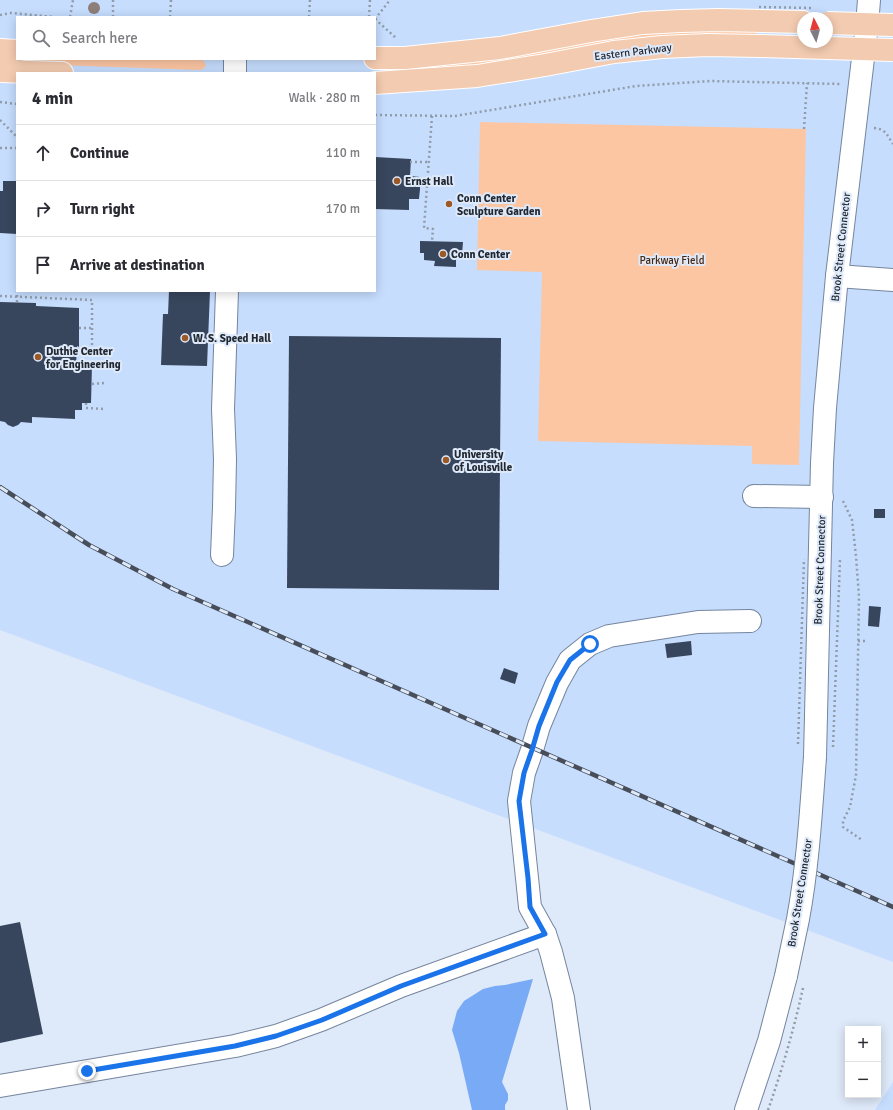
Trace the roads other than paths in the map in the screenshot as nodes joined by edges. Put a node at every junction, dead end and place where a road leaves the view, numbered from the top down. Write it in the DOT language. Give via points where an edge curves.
graph roads {
  1 [pos="869,0"];
  2 [pos="797,22"];
  3 [pos="833,23"];
  4 [pos="867,24"];
  5 [pos="893,25"];
  6 [pos="0,50"];
  7 [pos="893,50"];
  8 [pos="16,51"];
  9 [pos="376,58"];
  10 [pos="235,60"];
  11 [pos="0,71"];
  12 [pos="31,72"];
  13 [pos="235,72"];
  14 [pos="376,83"];
  15 [pos="838,276"];
  16 [pos="893,280"];
  17 [pos="227,292"];
  18 [pos="754,496"];
  19 [pos="831,497"];
  20 [pos="222,555"];
  21 [pos="750,621"];
  22 [pos="545,934"];
  23 [pos="0,1086"];
  24 [pos="579,1110"];
  25 [pos="746,1110"];
  1 -- 4 [label="street, Brook Street Connector"];
  2 -- 9 [label="main road" via="719,20 644,23 500,48 405,58"];
  3 -- 5 [label="main road, bridge"];
  4 -- 5 [label="street"];
  4 -- 15 [label="street, Brook Street Connector"];
  6 -- 8 [label="main road"];
  7 -- 14 [label="main road, Eastern Parkway, bridge" via="708,45 655,48 614,52 477,76"];
  10 -- 13 [label="street"];
  11 -- 12 [label="main road"];
  15 -- 16 [label="street"];
  15 -- 19 [label="street, Brook Street Connector" via="822,463"];
  17 -- 20 [label="street"];
  18 -- 19 [label="street"];
  19 -- 25 [label="street, Brook Street Connector, bridge" via="812,554 814,757 806,861 786,976 767,1047"];
  21 -- 22 [label="street" via="698,622 609,636 590,644 570,660 557,682 539,726 524,773 519,801 530,907"];
  22 -- 23 [label="street" via="401,986 322,1020 276,1036 235,1046"];
  22 -- 24 [label="street" via="563,998"];
}
